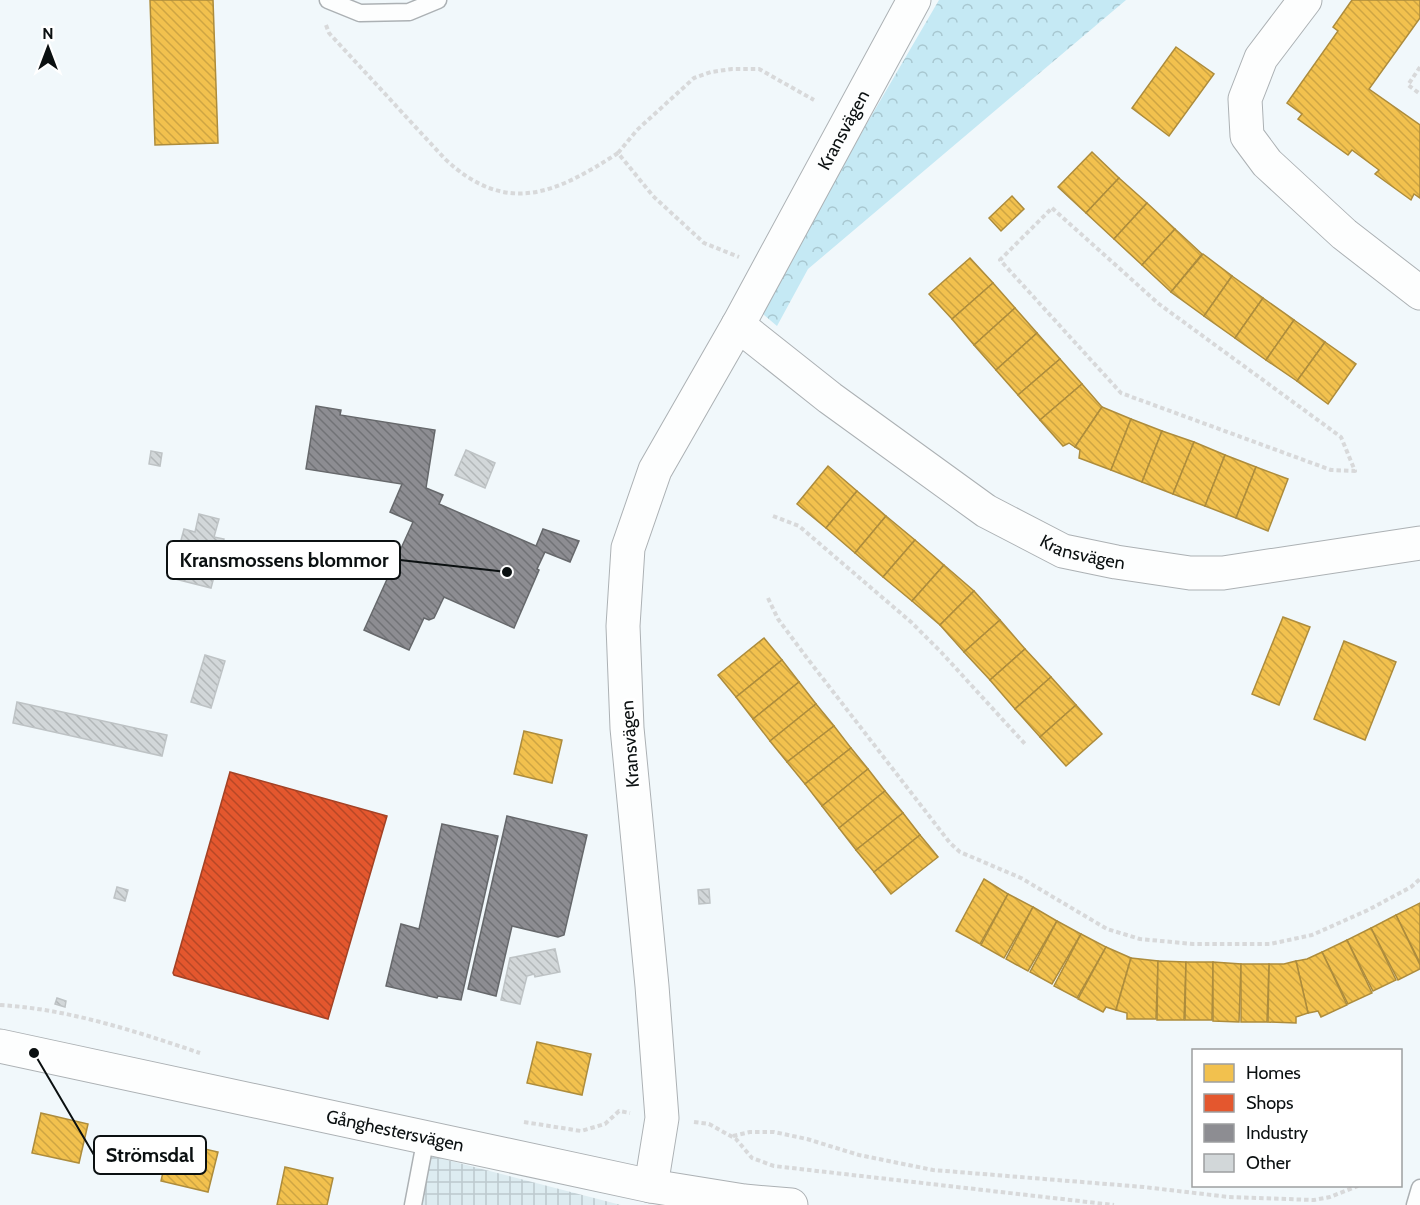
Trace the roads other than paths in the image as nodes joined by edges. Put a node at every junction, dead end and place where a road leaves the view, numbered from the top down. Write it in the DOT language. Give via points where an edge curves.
graph roads {
  1 [pos="328,0"];
  2 [pos="438,0"];
  3 [pos="914,0"];
  4 [pos="1305,0"];
  5 [pos="1420,293"];
  6 [pos="738,325"];
  7 [pos="1420,543"];
  8 [pos="0,1046"];
  9 [pos="426,1137"];
  10 [pos="651,1186"];
  11 [pos="1420,1188"];
  12 [pos="414,1205"];
  13 [pos="791,1205"];
  14 [pos="1415,1205"];
  1 -- 2 [label="lane" via="360,13 409,12"];
  3 -- 6 [label="street, Kransvägen"];
  4 -- 5 [label="street" via="1261,58 1245,99 1246,136 1267,163 1344,234"];
  6 -- 7 [label="street, Kransvägen" via="830,398 986,511 1063,551 1190,573 1223,573"];
  6 -- 10 [label="street, Kransvägen" via="655,470 628,548 623,626 627,728 662,1118"];
  8 -- 9 [label="street, Gånghestersvägen"];
  9 -- 10 [label="street, Gånghestersvägen"];
  9 -- 12 [label="lane"];
  10 -- 13 [label="street, Gånghestersvägen"];
  11 -- 14 [label="lane"];
}
